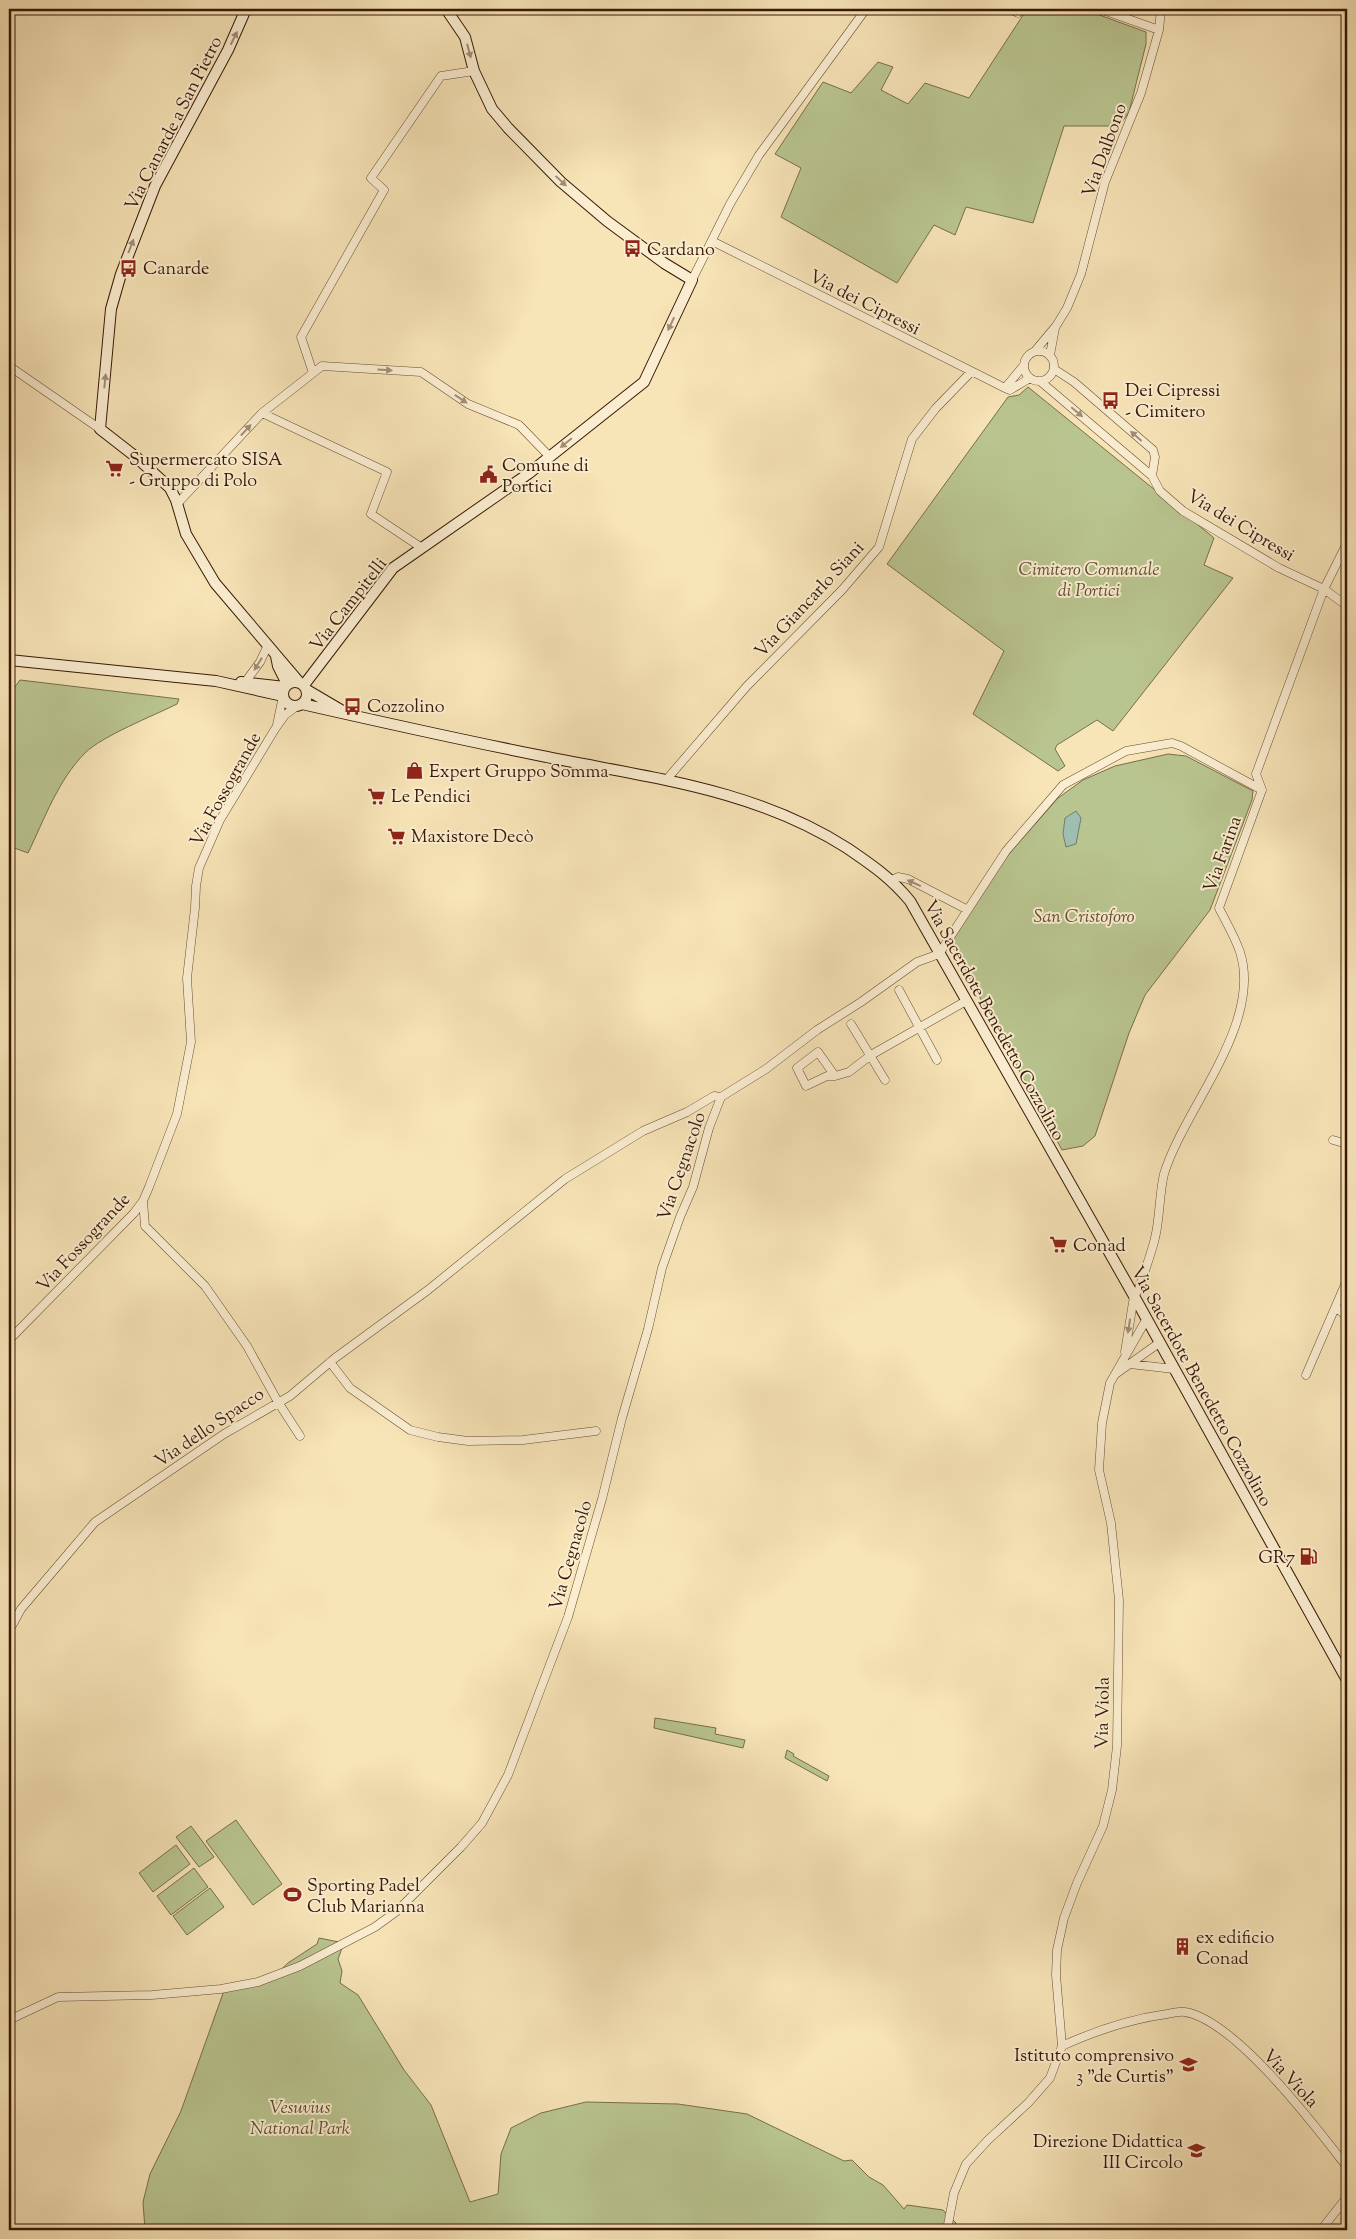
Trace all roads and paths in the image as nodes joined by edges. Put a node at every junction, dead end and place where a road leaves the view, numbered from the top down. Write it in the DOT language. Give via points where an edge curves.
graph roads {
  1 [pos="246,9"];
  2 [pos="446,9"];
  3 [pos="866,9"];
  4 [pos="1010,9"];
  5 [pos="1020,9"];
  6 [pos="1100,9"];
  7 [pos="1162,9"];
  8 [pos="1158,30"];
  9 [pos="474,71"];
  10 [pos="712,241"];
  11 [pos="692,280"];
  12 [pos="1056,326"];
  13 [pos="1035,352"];
  14 [pos="1050,355"];
  15 [pos="1024,365"];
  16 [pos="9,366"];
  17 [pos="1054,369"];
  18 [pos="971,372"];
  19 [pos="313,373"];
  20 [pos="1030,378"];
  21 [pos="1040,381"];
  22 [pos="1005,388"];
  23 [pos="262,413"];
  24 [pos="100,430"];
  25 [pos="550,457"];
  26 [pos="1152,476"];
  27 [pos="177,504"];
  28 [pos="1347,543"];
  29 [pos="422,548"];
  30 [pos="1324,589"];
  31 [pos="1347,606"];
  32 [pos="268,645"];
  33 [pos="276,656"];
  34 [pos="9,660"];
  35 [pos="246,681"];
  36 [pos="226,682"];
  37 [pos="303,686"];
  38 [pos="285,689"];
  39 [pos="299,705"];
  40 [pos="348,715"];
  41 [pos="275,729"];
  42 [pos="667,779"];
  43 [pos="1262,790"];
  44 [pos="892,880"];
  45 [pos="966,909"];
  46 [pos="939,954"];
  47 [pos="899,990"];
  48 [pos="966,1001"];
  49 [pos="851,1024"];
  50 [pos="920,1027"];
  51 [pos="871,1055"];
  52 [pos="938,1060"];
  53 [pos="836,1076"];
  54 [pos="885,1080"];
  55 [pos="721,1097"];
  56 [pos="1333,1140"];
  57 [pos="1347,1144"];
  58 [pos="143,1201"];
  59 [pos="1347,1280"];
  60 [pos="1134,1296"];
  61 [pos="1336,1307"];
  62 [pos="1347,1317"];
  63 [pos="1146,1320"];
  64 [pos="10,1337"];
  65 [pos="1158,1343"];
  66 [pos="1124,1357"];
  67 [pos="330,1362"];
  68 [pos="1130,1364"];
  69 [pos="1174,1369"];
  70 [pos="1116,1374"];
  71 [pos="1306,1375"];
  72 [pos="278,1402"];
  73 [pos="596,1431"];
  74 [pos="300,1436"];
  75 [pos="9,1631"];
  76 [pos="1347,1680"];
  77 [pos="9,2020"];
  78 [pos="1062,2046"];
  79 [pos="1347,2167"];
  80 [pos="1347,2198"];
  81 [pos="947,2230"];
  82 [pos="1321,2230"];
  24 -- 1 [label="street, Via Canarde a San Pietro, one-way" via="111,309 121,274 155,186 228,50"];
  2 -- 9 [label="street, one-way" via="465,37"];
  3 -- 10 [label="street" via="759,155"];
  4 -- 5 [label="street" via="1018,13"];
  6 -- 8 [label="street"];
  7 -- 8 [label="street, Via Dalbono"];
  8 -- 12 [label="street, Via Dalbono" via="1141,93 1105,182 1081,274 1068,308"];
  9 -- 11 [label="street, one-way" via="492,109 562,182 639,246"];
  9 -- 19 [label="street" via="440,76 371,178 384,190 301,337"];
  10 -- 11 [label="street"];
  10 -- 18 [label="street, Via dei Cipressi"];
  11 -- 25 [label="street, Via Campitelli, one-way" via="644,382"];
  12 -- 13 [label="street, Via Dalbono"];
  12 -- 14 [label="street, Via Dalbono"];
  13 -- 14 [label="street"];
  13 -- 15 [label="street, Via Dalbono" via="1028,356"];
  14 -- 17 [label="street, Via Dalbono"];
  15 -- 20 [label="street"];
  15 -- 22 [label="street"];
  16 -- 24 [label="street"];
  17 -- 21 [label="street" via="1049,377"];
  26 -- 17 [label="street, one-way" via="1156,457 1153,450 1074,382"];
  18 -- 22 [label="street, Via dei Cipressi"];
  18 -- 42 [label="street, Via Giancarlo Siani" via="912,439 879,547 842,590 747,686"];
  19 -- 23 [label="street"];
  19 -- 25 [label="street, one-way" via="322,366 421,372 468,404 519,425"];
  20 -- 21 [label="street"];
  20 -- 22 [label="street" via="1010,390"];
  21 -- 26 [label="street, Via dei Cipressi, one-way"];
  27 -- 23 [label="street, one-way"];
  23 -- 29 [label="street" via="387,472 371,514"];
  24 -- 27 [label="street" via="159,477 170,488"];
  25 -- 29 [label="street, Via Campitelli"];
  26 -- 30 [label="street, Via dei Cipressi" via="1160,491 1183,511 1279,568"];
  27 -- 32 [label="street" via="186,534 215,583"];
  28 -- 30 [label="street, Via Farina"];
  29 -- 37 [label="street, Via Campitelli" via="393,568"];
  30 -- 31 [label="street"];
  30 -- 43 [label="street, Via Farina" via="1256,774"];
  32 -- 33 [label="street"];
  32 -- 35 [label="street, one-way"];
  33 -- 37 [label="street"];
  33 -- 38 [label="street"];
  34 -- 36 [label="street, Via Sacerdote Benedetto Cozzolino"];
  35 -- 36 [label="street, Via Sacerdote Benedetto Cozzolino"];
  35 -- 38 [label="street, Via Sacerdote Benedetto Cozzolino"];
  36 -- 38 [label="street, Via Sacerdote Benedetto Cozzolino"];
  37 -- 38 [label="street, Via Sacerdote Benedetto Cozzolino"];
  37 -- 39 [label="street" via="306,698"];
  37 -- 40 [label="street, Via Sacerdote Benedetto Cozzolino"];
  38 -- 39 [label="street, Via Sacerdote Benedetto Cozzolino" via="290,704"];
  38 -- 41 [label="street"];
  39 -- 40 [label="street, Via Sacerdote Benedetto Cozzolino"];
  39 -- 41 [label="street" via="285,715"];
  40 -- 42 [label="street, Via Sacerdote Benedetto Cozzolino"];
  41 -- 58 [label="street, Via Fossogrande" via="220,820 199,868 187,978 191,1042 177,1114"];
  42 -- 44 [label="street, Via Sacerdote Benedetto Cozzolino" via="713,790 802,822"];
  43 -- 45 [label="street" via="1172,743 1126,752 1063,785 1006,851"];
  43 -- 60 [label="street, Via Farina" via="1219,908 1240,953 1243,995 1239,1017 1164,1175 1155,1239"];
  45 -- 44 [label="street, one-way" via="908,880 898,877"];
  44 -- 46 [label="street, Via Sacerdote Benedetto Cozzolino" via="910,901"];
  45 -- 46 [label="street"];
  46 -- 48 [label="street, Via Sacerdote Benedetto Cozzolino"];
  46 -- 55 [label="street, Via Cegnacolo" via="917,962"];
  47 -- 50 [label="street"];
  48 -- 50 [label="street"];
  48 -- 60 [label="street, Via Sacerdote Benedetto Cozzolino"];
  49 -- 51 [label="street"];
  50 -- 51 [label="street"];
  50 -- 52 [label="street"];
  51 -- 53 [label="street" via="849,1072"];
  51 -- 54 [label="street"];
  53 -- 53 [label="street" via="818,1052 797,1068 806,1086 827,1076"];
  55 -- 67 [label="street, Via Cegnacolo" via="714,1096 643,1131 565,1179 428,1290"];
  55 -- 77 [label="street, Via Cegnacolo" via="693,1187 662,1268 568,1617 508,1775 482,1823 397,1911 375,1927 300,1966 258,1982 221,1989 152,1995 58,1997"];
  56 -- 57 [label="street"];
  58 -- 64 [label="street, Via Fossogrande" via="102,1248"];
  58 -- 72 [label="street, Via dello Spacco" via="144,1226 205,1286 251,1352"];
  59 -- 61 [label="street"];
  60 -- 63 [label="street, Via Sacerdote Benedetto Cozzolino"];
  60 -- 66 [label="street, Via Viola, one-way"];
  61 -- 62 [label="street"];
  61 -- 71 [label="street"];
  63 -- 65 [label="street, Via Sacerdote Benedetto Cozzolino"];
  63 -- 66 [label="street, Via Viola"];
  65 -- 68 [label="street"];
  65 -- 69 [label="street, Via Sacerdote Benedetto Cozzolino"];
  66 -- 70 [label="street, Via Viola"];
  67 -- 72 [label="street, Via Cegnacolo" via="290,1396"];
  67 -- 73 [label="street" via="350,1388 410,1430 468,1441 523,1440"];
  68 -- 69 [label="street"];
  68 -- 70 [label="street"];
  69 -- 76 [label="street, Via Sacerdote Benedetto Cozzolino"];
  70 -- 78 [label="street, Via Viola" via="1110,1383 1102,1423 1099,1470 1111,1523 1119,1600 1117,1746 1112,1790 1103,1826 1064,1918 1057,1950"];
  72 -- 74 [label="street"];
  72 -- 75 [label="street, Via dello Spacco" via="224,1434 95,1522 21,1609"];
  78 -- 79 [label="street, Via Viola" via="1083,2036 1142,2018 1184,2011 1204,2018 1221,2029 1288,2092"];
  78 -- 81 [label="street, Via Viola" via="1050,2078 966,2164 954,2193"];
  80 -- 82 [label="street"];
}
